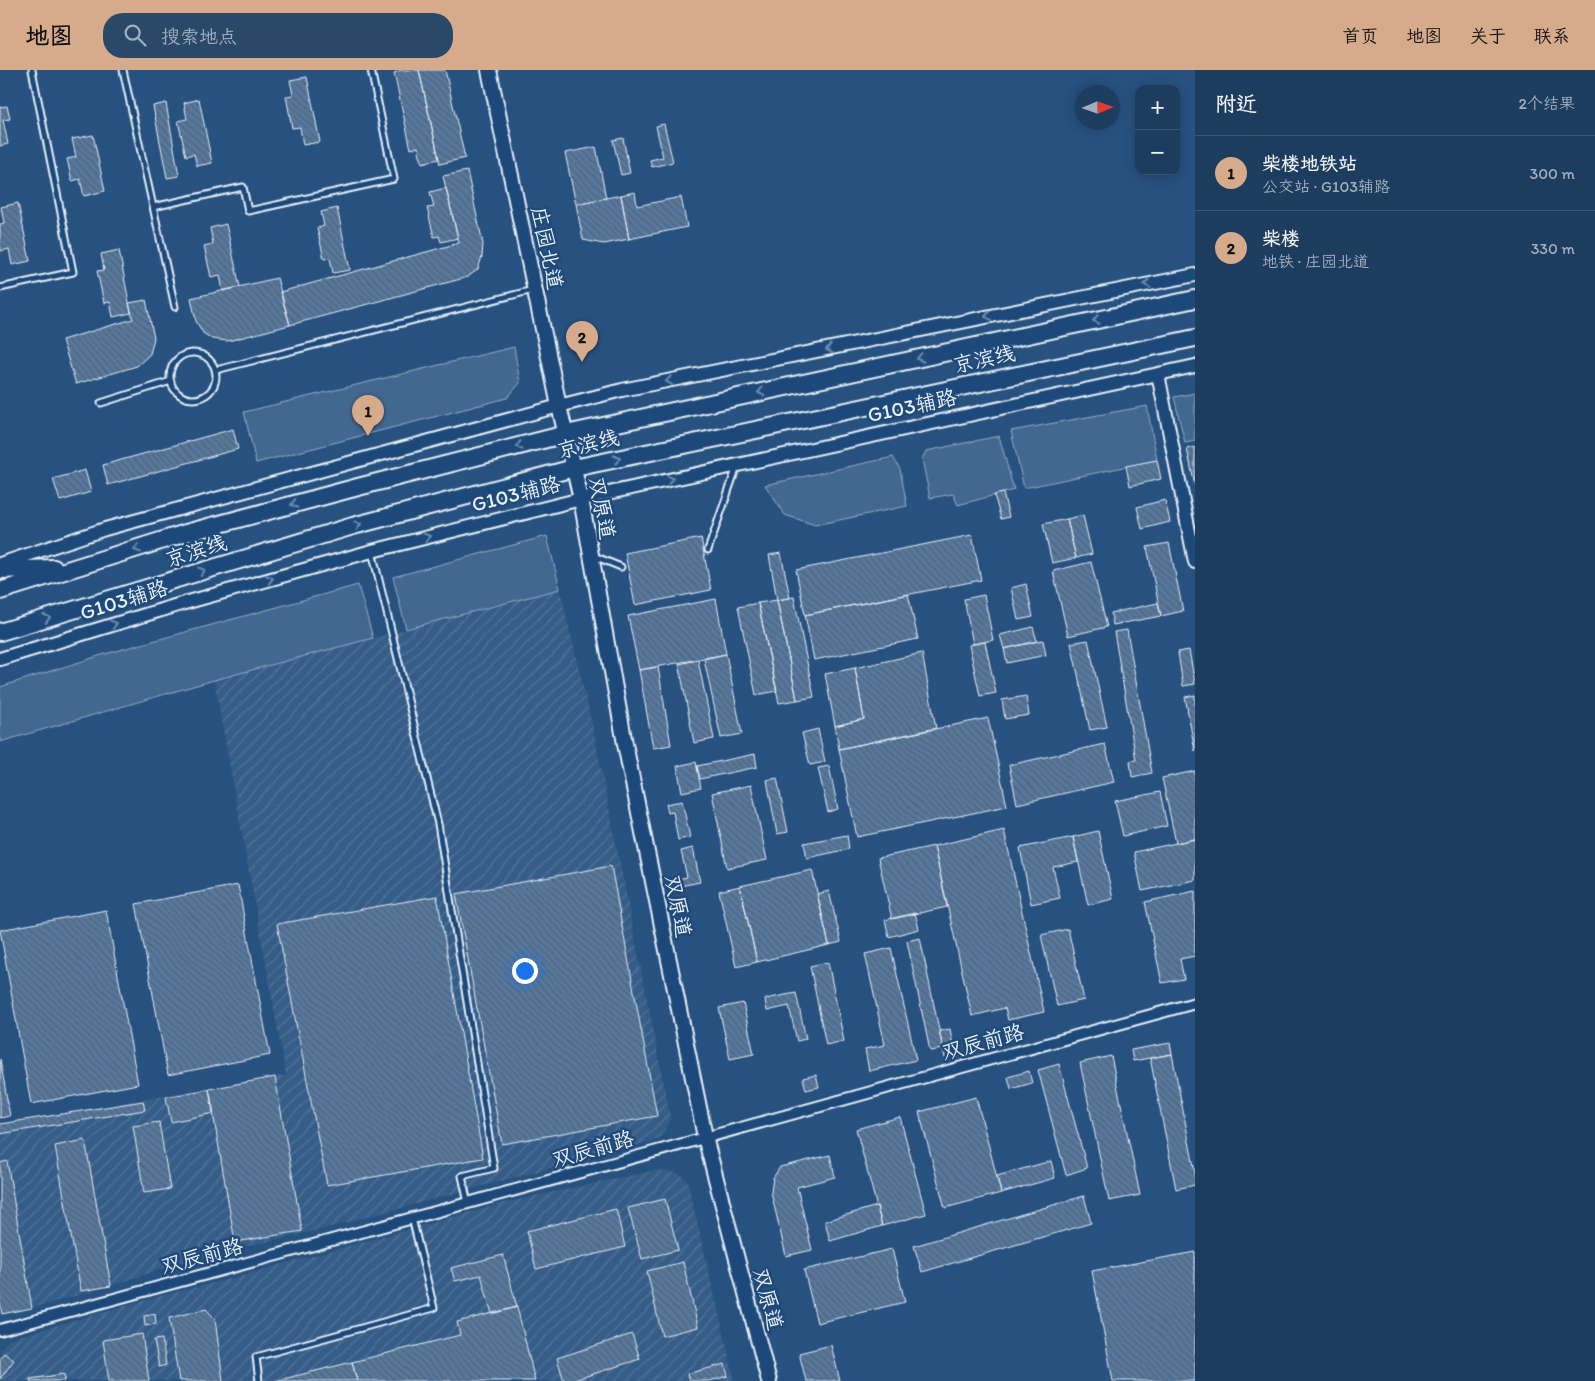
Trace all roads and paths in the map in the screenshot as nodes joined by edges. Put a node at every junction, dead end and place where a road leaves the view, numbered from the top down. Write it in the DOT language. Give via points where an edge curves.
graph roads {
  1 [pos="32,70"];
  2 [pos="122,70"];
  3 [pos="371,70"];
  4 [pos="489,70"];
  5 [pos="152,207"];
  6 [pos="1195,275"];
  7 [pos="0,288"];
  8 [pos="536,289"];
  9 [pos="1195,299"];
  10 [pos="175,307"];
  11 [pos="1195,338"];
  12 [pos="1195,366"];
  13 [pos="216,370"];
  14 [pos="1158,374"];
  15 [pos="171,381"];
  16 [pos="101,403"];
  17 [pos="559,406"];
  18 [pos="566,434"];
  19 [pos="738,463"];
  20 [pos="574,468"];
  21 [pos="581,499"];
  22 [pos="708,550"];
  23 [pos="372,551"];
  24 [pos="591,554"];
  25 [pos="1195,562"];
  26 [pos="0,564"];
  27 [pos="79,567"];
  28 [pos="621,567"];
  29 [pos="0,570"];
  30 [pos="0,591"];
  31 [pos="0,632"];
  32 [pos="0,659"];
  33 [pos="1195,1003"];
  34 [pos="705,1137"];
  35 [pos="468,1203"];
  36 [pos="412,1218"];
  37 [pos="0,1330"];
  38 [pos="259,1381"];
  39 [pos="769,1381"];
  1 -- 7 [label="lane" via="72,272"];
  2 -- 5 [label="lane"];
  3 -- 5 [label="lane" via="394,179 248,211 243,187"];
  4 -- 8 [label="main road, 庄园北道"];
  5 -- 10 [label="lane"];
  6 -- 17 [label="street, one-way" via="622,390"];
  8 -- 13 [label="lane"];
  8 -- 17 [label="main road, 庄园北道"];
  9 -- 18 [label="highway, 京滨线, one-way"];
  20 -- 11 [label="highway, 京滨线, one-way"];
  12 -- 14 [label="street, G103辅路"];
  13 -- 15 [label="lane" via="208,358 195,352 188,353 172,367"];
  13 -- 15 [label="lane" via="217,378 210,392 195,399 180,394"];
  14 -- 19 [label="street, G103辅路"];
  14 -- 25 [label="street"];
  15 -- 16 [label="lane"];
  17 -- 18 [label="main road, 庄园北道"];
  17 -- 26 [label="street" via="105,529"];
  18 -- 20 [label="main road, 双原道"];
  18 -- 27 [label="highway, 京滨线, one-way" via="196,530"];
  21 -- 19 [label="street, G103辅路, one-way"];
  19 -- 22 [label="lane"];
  20 -- 21 [label="main road, 双原道"];
  31 -- 20 [label="highway, 京滨线, one-way" via="353,526"];
  23 -- 21 [label="street, G103辅路, one-way"];
  21 -- 24 [label="main road, 双原道"];
  32 -- 23 [label="street, G103辅路, one-way"];
  23 -- 35 [label="lane" via="438,824 494,1168 462,1176"];
  24 -- 28 [label="lane"];
  24 -- 34 [label="main road, 双原道" via="625,744"];
  27 -- 29 [label="highway"];
  27 -- 30 [label="highway, 京滨线"];
  33 -- 34 [label="street, 双辰前路"];
  34 -- 35 [label="street, 双辰前路"];
  34 -- 39 [label="main road, 双原道"];
  35 -- 36 [label="street, 双辰前路"];
  36 -- 37 [label="street, 双辰前路"];
  36 -- 38 [label="lane" via="434,1308 256,1357"];
}
